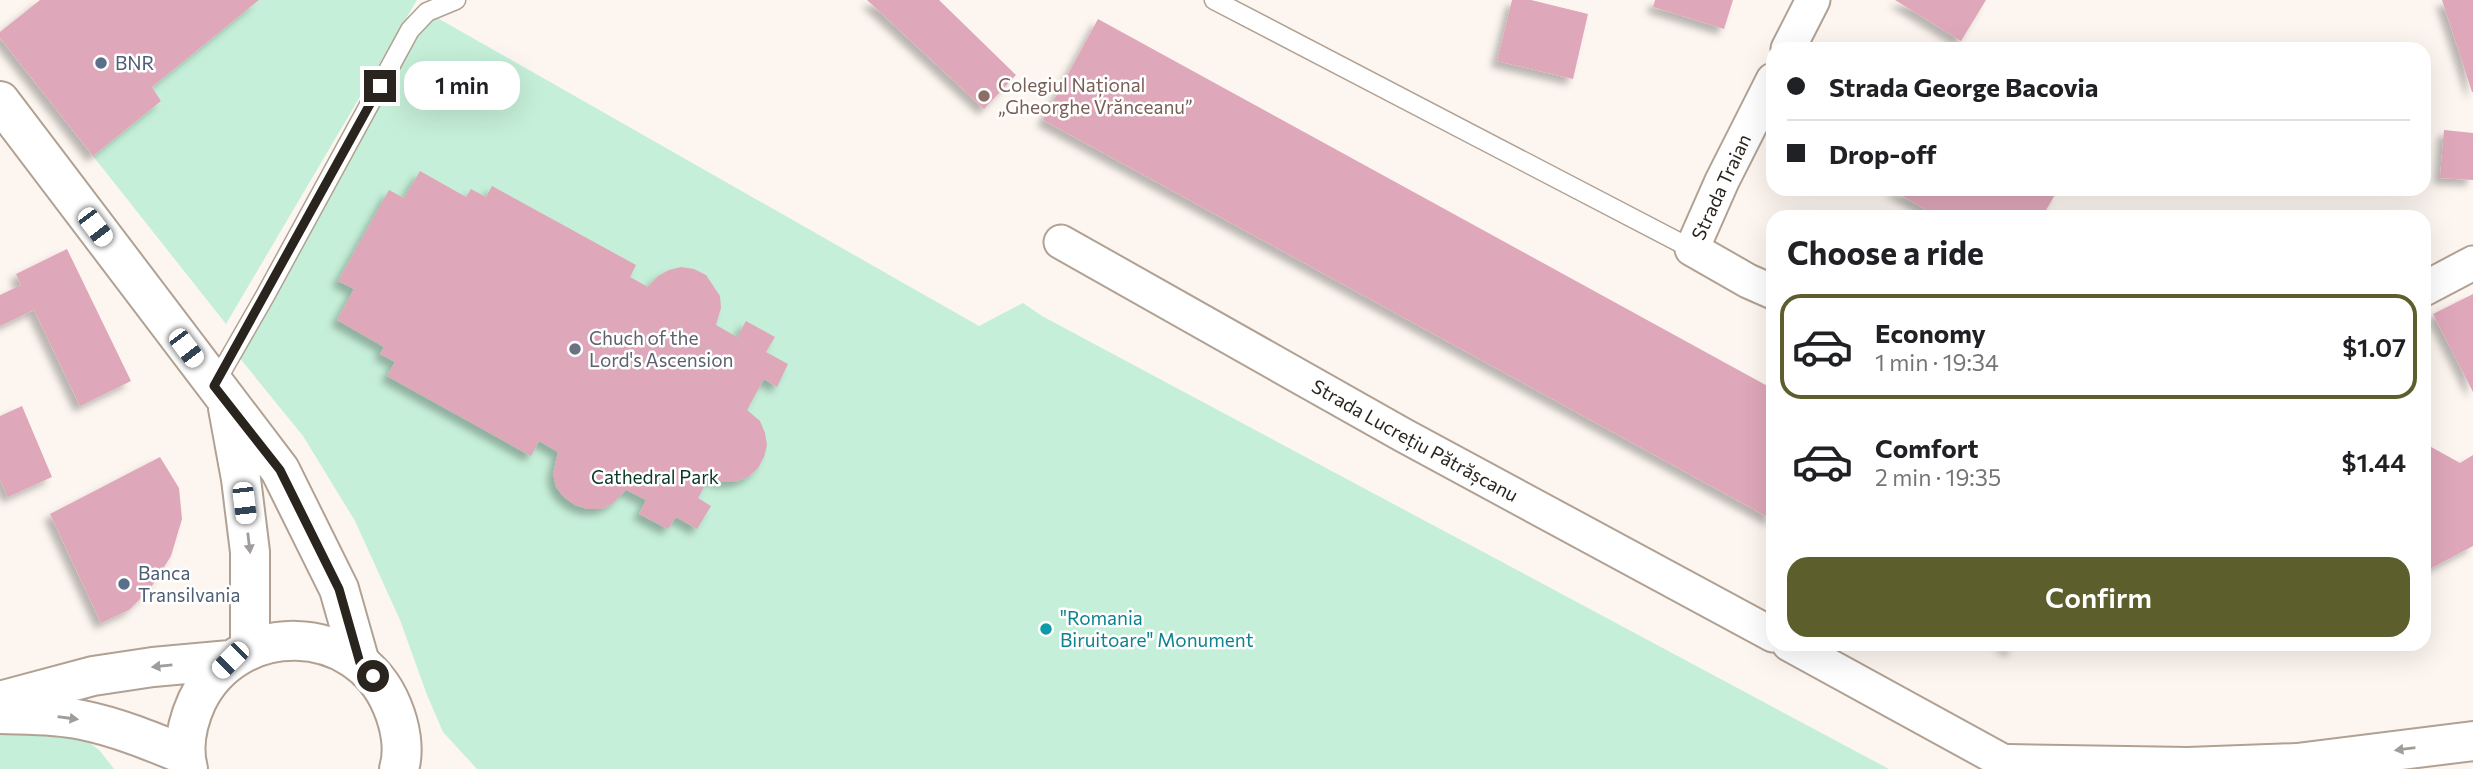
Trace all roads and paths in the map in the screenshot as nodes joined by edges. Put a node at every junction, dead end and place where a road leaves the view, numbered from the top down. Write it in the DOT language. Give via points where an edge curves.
graph roads {
  1 [pos="456,0"];
  2 [pos="1214,0"];
  3 [pos="1813,0"];
  4 [pos="1792,42"];
  5 [pos="1766,94"];
  6 [pos="0,101"];
  7 [pos="1061,242"];
  8 [pos="1692,250"];
  9 [pos="2473,263"];
  10 [pos="2431,285"];
  11 [pos="1766,289"];
  12 [pos="220,394"];
  13 [pos="1766,631"];
  14 [pos="1802,651"];
  15 [pos="240,654"];
  16 [pos="360,663"];
  17 [pos="0,701"];
  18 [pos="0,714"];
  19 [pos="399,724"];
  20 [pos="2473,741"];
  21 [pos="186,762"];
  22 [pos="2013,766"];
  23 [pos="399,769"];
  24 [pos="427,769"];
  1 -- 12 [label="lane" via="427,12 410,30 265,296"];
  2 -- 8 [label="lane"];
  3 -- 4 [label="street"];
  5 -- 8 [label="street, Strada Traian"];
  6 -- 12 [label="main road"];
  7 -- 13 [label="street, Strada Lucrețiu Pătrășcanu" via="1403,435"];
  8 -- 11 [label="street, Strada Traian"];
  9 -- 10 [label="street"];
  12 -- 15 [label="main road, one-way" via="241,479 250,552"];
  12 -- 16 [label="main road" via="280,470 339,589"];
  14 -- 22 [label="street"];
  15 -- 16 [label="main road" via="288,640 326,645"];
  15 -- 17 [label="main road, one-way" via="93,676"];
  15 -- 21 [label="main road" via="204,686 189,718"];
  16 -- 19 [label="main road" via="385,690"];
  18 -- 21 [label="main road, one-way" via="82,720 133,735"];
  19 -- 23 [label="main road"];
  19 -- 24 [label="main road"];
  20 -- 22 [label="main road, one-way" via="2297,763"];
}
